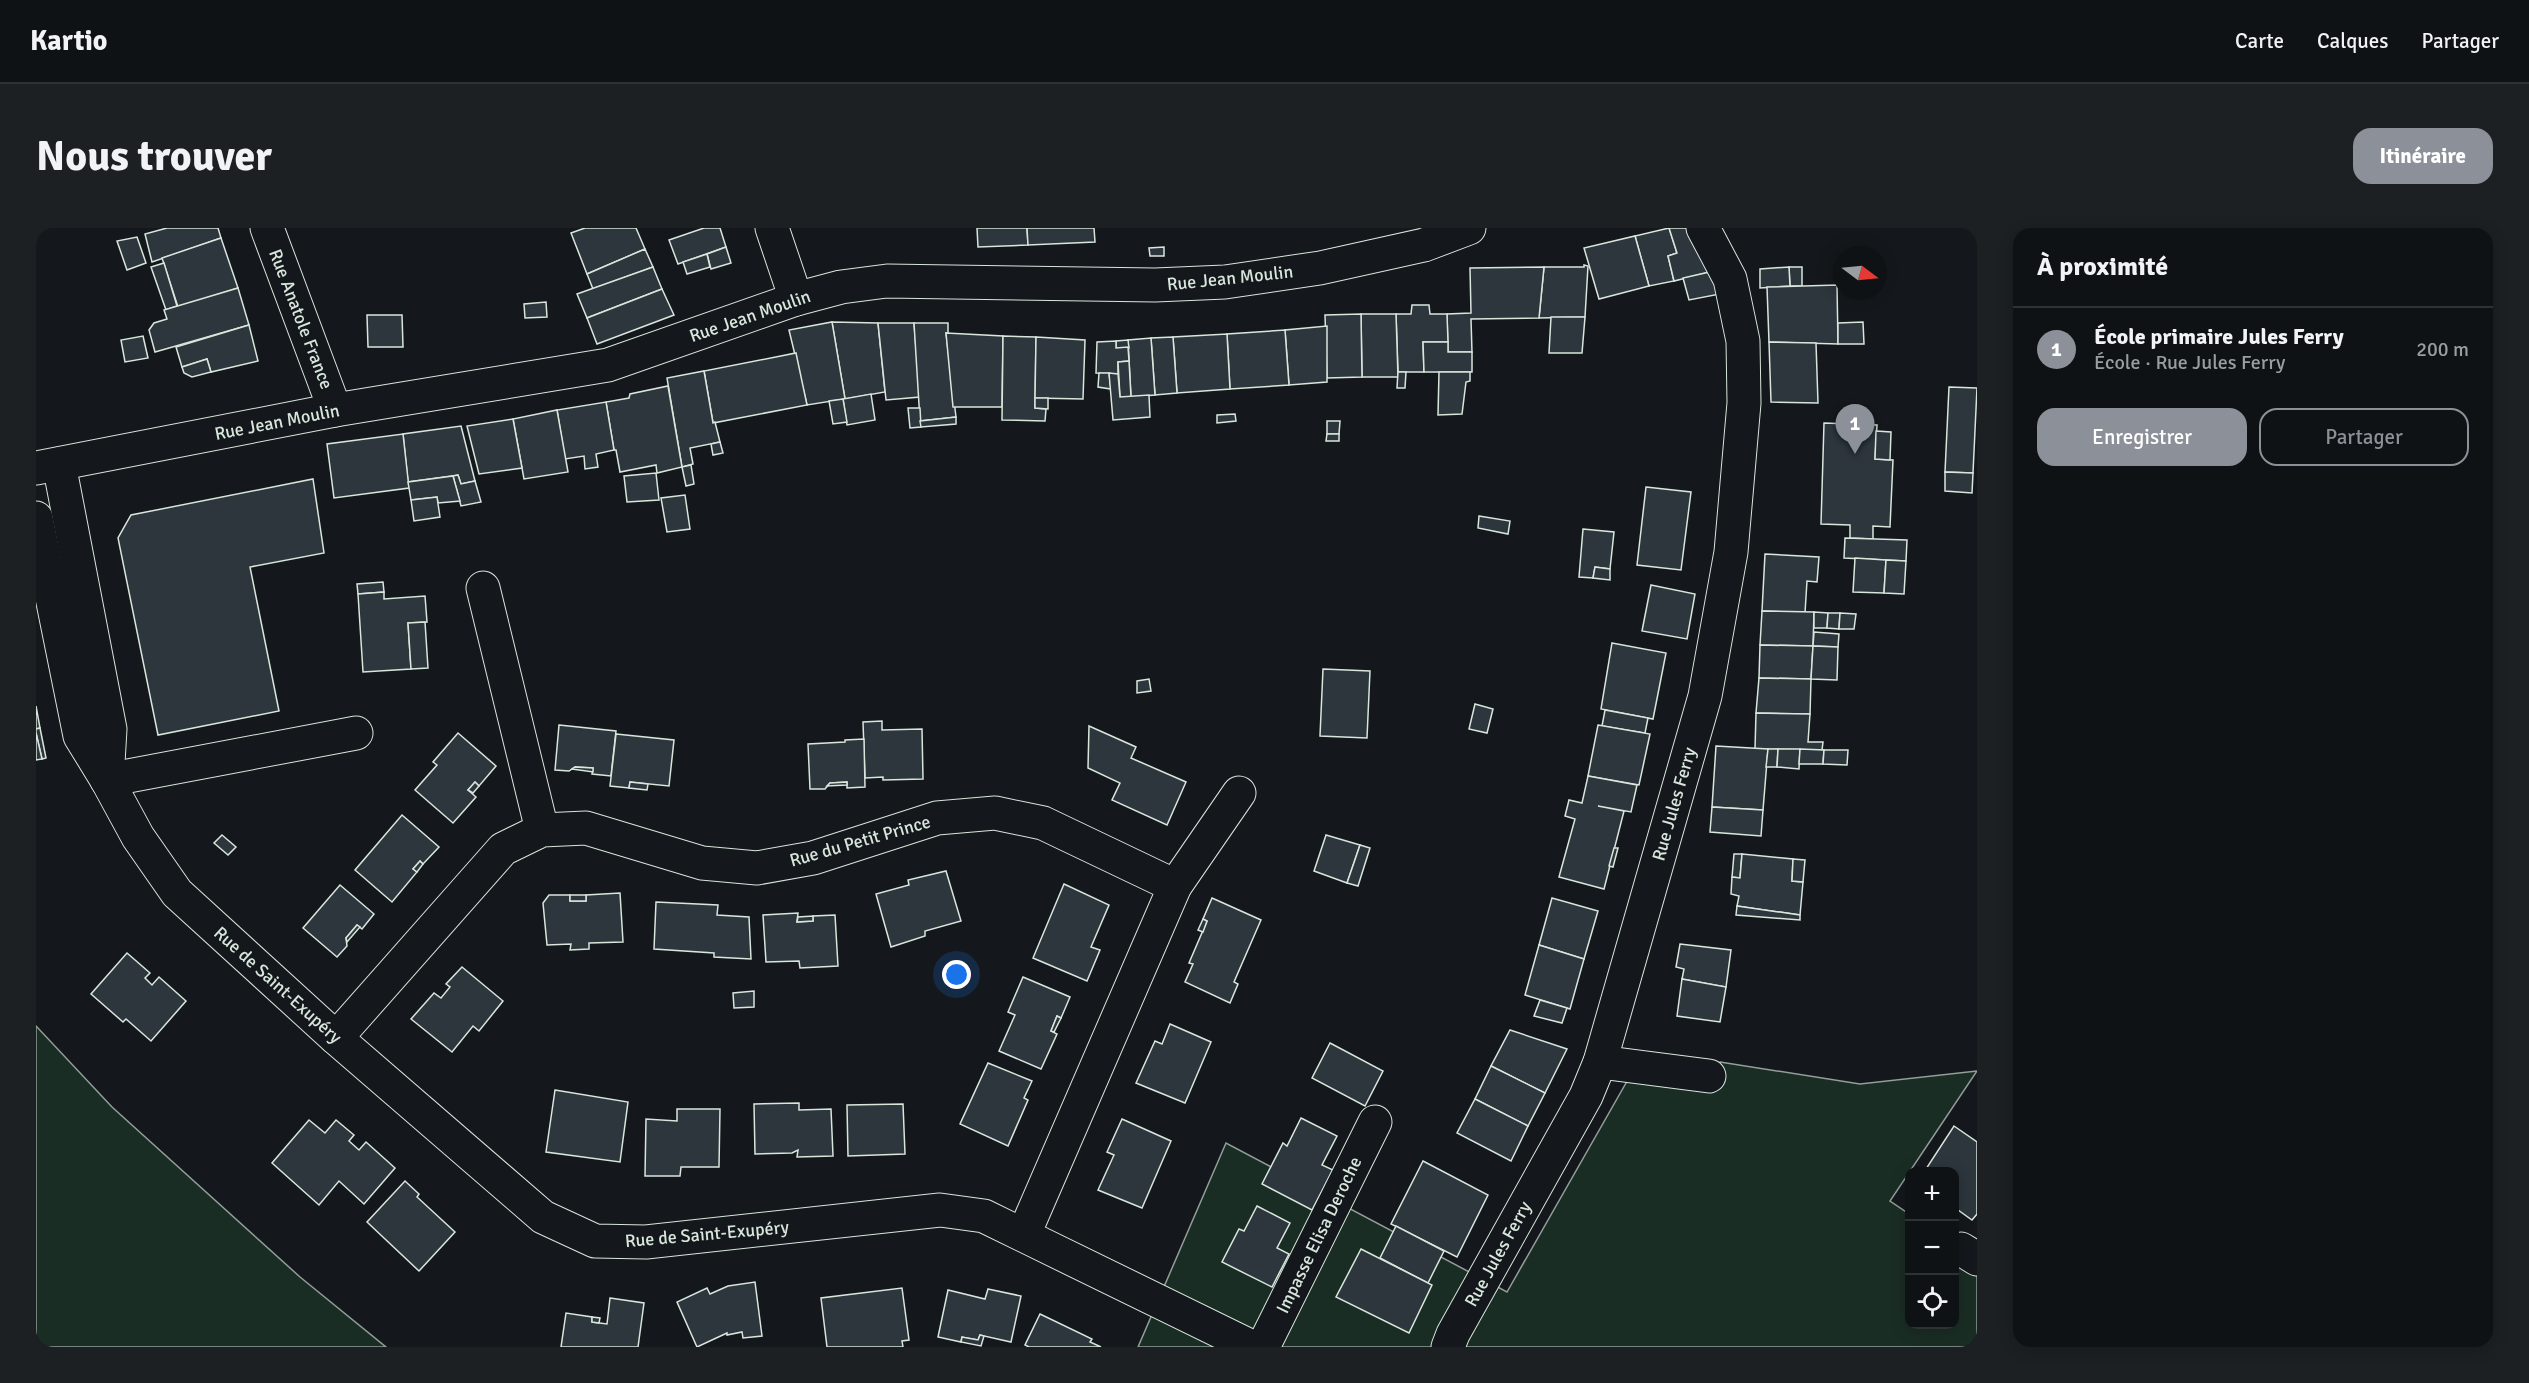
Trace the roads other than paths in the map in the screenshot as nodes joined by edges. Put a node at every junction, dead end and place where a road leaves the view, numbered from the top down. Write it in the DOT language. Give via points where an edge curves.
graph roads {
  1 [pos="267,228"];
  2 [pos="772,228"];
  3 [pos="1469,228"];
  4 [pos="1703,228"];
  5 [pos="796,299"];
  6 [pos="335,410"];
  7 [pos="48,466"];
  8 [pos="36,518"];
  9 [pos="483,588"];
  10 [pos="356,733"];
  11 [pos="107,780"];
  12 [pos="1239,793"];
  13 [pos="542,830"];
  14 [pos="1175,886"];
  15 [pos="336,1038"];
  16 [pos="1600,1062"];
  17 [pos="1709,1076"];
  18 [pos="1375,1122"];
  19 [pos="1024,1234"];
  20 [pos="1252,1347"];
  21 [pos="1263,1347"];
  22 [pos="1448,1347"];
  1 -- 6 [label="street, Rue Anatole France"];
  2 -- 5 [label="street"];
  3 -- 5 [label="street, Rue Jean Moulin" via="1424,245 1320,268 1226,282 1155,285 887,281 841,286"];
  4 -- 16 [label="street, Rue Jules Ferry" via="1731,279 1743,341 1744,403 1731,552 1704,696"];
  5 -- 6 [label="street, Rue Jean Moulin" via="608,366"];
  6 -- 7 [label="street, Rue Jean Moulin"];
  7 -- 11 [label="street" via="110,729"];
  8 -- 11 [label="street, Rue de Saint-Exupéry" via="80,736"];
  9 -- 13 [label="street"];
  10 -- 11 [label="street"];
  11 -- 15 [label="street, Rue de Saint-Exupéry" via="138,837 177,893"];
  12 -- 14 [label="street"];
  13 -- 14 [label="street, Rue du Petit Prince" via="586,828 702,863 757,868 813,858 938,818 995,813 1043,823"];
  13 -- 15 [label="street, Rue du Petit Prince" via="503,849"];
  14 -- 19 [label="street"];
  15 -- 19 [label="street, Rue de Saint-Exupéry" via="543,1217 595,1241 646,1242 940,1210 984,1216"];
  16 -- 17 [label="street"];
  16 -- 22 [label="street, Rue Jules Ferry" via="1586,1096"];
  18 -- 21 [label="street, Impasse Elisa Deroche"];
  19 -- 20 [label="street, Rue de Saint-Exupéry"];
}
